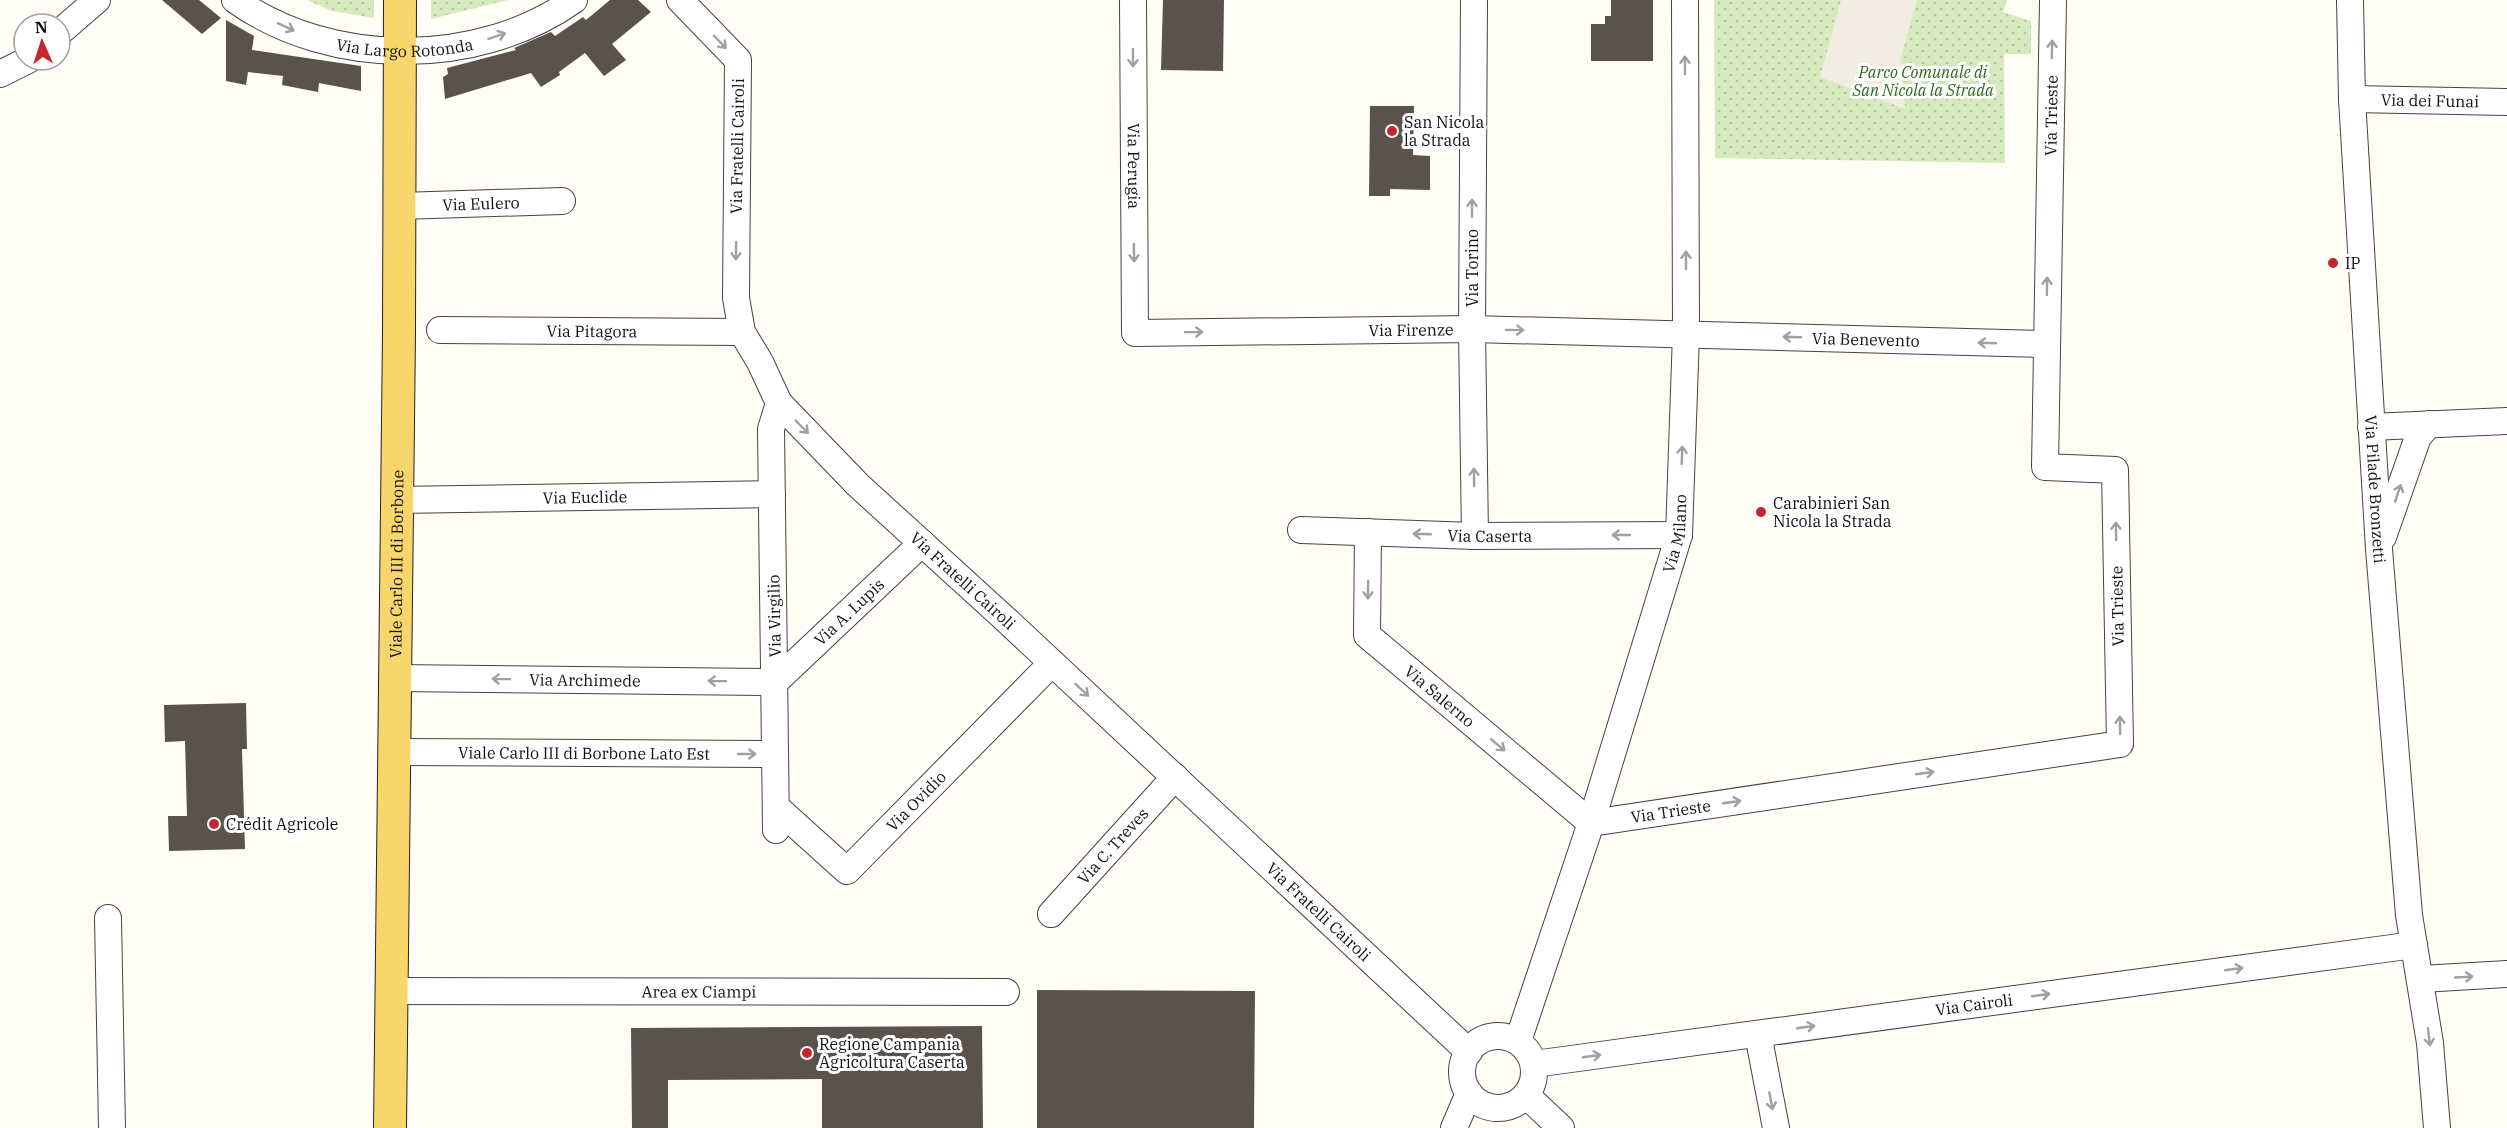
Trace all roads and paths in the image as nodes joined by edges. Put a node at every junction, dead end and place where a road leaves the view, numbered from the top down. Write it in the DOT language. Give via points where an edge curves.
graph roads {
  1 [pos="97,0"];
  2 [pos="234,0"];
  3 [pos="400,0"];
  4 [pos="574,0"];
  5 [pos="680,0"];
  6 [pos="1133,0"];
  7 [pos="1474,0"];
  8 [pos="1685,0"];
  9 [pos="2053,0"];
  10 [pos="2350,0"];
  11 [pos="72,22"];
  12 [pos="400,51"];
  13 [pos="2352,99"];
  14 [pos="2507,102"];
  15 [pos="562,201"];
  16 [pos="400,206"];
  17 [pos="1472,329"];
  18 [pos="440,330"];
  19 [pos="742,332"];
  20 [pos="1135,333"];
  21 [pos="1686,334"];
  22 [pos="2046,344"];
  23 [pos="779,403"];
  24 [pos="2507,421"];
  25 [pos="2428,424"];
  26 [pos="2371,427"];
  27 [pos="772,494"];
  28 [pos="398,500"];
  29 [pos="1301,530"];
  30 [pos="1368,532"];
  31 [pos="1679,535"];
  32 [pos="1475,536"];
  33 [pos="922,543"];
  34 [pos="2379,549"];
  35 [pos="1052,663"];
  36 [pos="395,678"];
  37 [pos="775,682"];
  38 [pos="394,752"];
  39 [pos="775,754"];
  40 [pos="1175,777"];
  41 [pos="776,819"];
  42 [pos="1591,823"];
  43 [pos="1051,914"];
  44 [pos="108,918"];
  45 [pos="2414,945"];
  46 [pos="2507,974"];
  47 [pos="2421,979"];
  48 [pos="391,992"];
  49 [pos="1006,992"];
  50 [pos="1758,1034"];
  51 [pos="1518,1041"];
  52 [pos="1468,1052"];
  53 [pos="1534,1064"];
  54 [pos="1469,1093"];
  55 [pos="1526,1095"];
  56 [pos="112,1128"];
  57 [pos="390,1128"];
  58 [pos="1454,1128"];
  59 [pos="1561,1128"];
  60 [pos="1776,1128"];
  61 [pos="2437,1128"];
  1 -- 11 [label="street"];
  2 -- 12 [label="street, Via Largo Rotonda, one-way" via="295,32 346,46"];
  3 -- 12 [label="main road, Viale Carlo III di Borbone"];
  12 -- 4 [label="street, Via Largo Rotonda, one-way" via="443,49 486,40 527,26"];
  5 -- 19 [label="street, Via Fratelli Cairoli, one-way" via="738,60 736,298"];
  6 -- 20 [label="street, Via Perugia, one-way"];
  17 -- 7 [label="street, Via Torino, one-way"];
  21 -- 8 [label="street, Via Milano, one-way"];
  22 -- 9 [label="street, Via Trieste, one-way"];
  10 -- 13 [label="street, Via Pilade Bronzetti"];
  12 -- 16 [label="main road, Viale Carlo III di Borbone"];
  13 -- 14 [label="street, Via dei Funai"];
  13 -- 26 [label="street, Via Pilade Bronzetti"];
  15 -- 16 [label="street, Via Eulero"];
  16 -- 28 [label="main road, Viale Carlo III di Borbone"];
  20 -- 17 [label="street, Via Firenze, one-way"];
  17 -- 21 [label="street, Via Firenze, one-way"];
  32 -- 17 [label="street, Via Torino, one-way"];
  18 -- 19 [label="street, Via Pitagora"];
  19 -- 23 [label="street, Via Fratelli Cairoli"];
  22 -- 21 [label="street, Via Benevento, one-way"];
  31 -- 21 [label="street, Via Milano, one-way"];
  42 -- 22 [label="street, Via Trieste, one-way" via="2120,744 2115,470 2045,467"];
  23 -- 27 [label="street, Via Virgilio" via="771,429"];
  23 -- 33 [label="street, Via Fratelli Cairoli, one-way" via="858,485"];
  24 -- 25 [label="street"];
  25 -- 26 [label="street"];
  34 -- 25 [label="street, one-way" via="2418,437"];
  26 -- 34 [label="street, Via Pilade Bronzetti"];
  27 -- 28 [label="street, Via Euclide"];
  27 -- 37 [label="street, Via Virgilio"];
  28 -- 36 [label="main road, Viale Carlo III di Borbone"];
  29 -- 30 [label="street, Via Caserta"];
  32 -- 30 [label="street, Via Caserta, one-way"];
  30 -- 42 [label="street, Via Salerno, one-way" via="1367,635"];
  31 -- 32 [label="street, Via Caserta, one-way"];
  31 -- 42 [label="street, Via Milano"];
  33 -- 35 [label="street, Via Fratelli Cairoli"];
  33 -- 37 [label="street, Via A. Lupis"];
  34 -- 45 [label="street, Via Pilade Bronzetti"];
  35 -- 40 [label="street, Via Fratelli Cairoli, one-way"];
  35 -- 41 [label="street, Via Ovidio" via="847,872"];
  37 -- 36 [label="street, Via Archimede, one-way"];
  36 -- 38 [label="main road, Viale Carlo III di Borbone"];
  37 -- 39 [label="street, Via Virgilio"];
  38 -- 39 [label="street, Viale Carlo III di Borbone Lato Est, one-way"];
  38 -- 48 [label="main road, Viale Carlo III di Borbone"];
  39 -- 41 [label="street, Via Virgilio"];
  40 -- 43 [label="street, Via C. Treves"];
  40 -- 52 [label="street, Via Fratelli Cairoli"];
  42 -- 51 [label="street, Via Milano"];
  44 -- 56 [label="street"];
  45 -- 47 [label="street, Via Pilade Bronzetti"];
  50 -- 45 [label="street, Via Cairoli, one-way"];
  47 -- 46 [label="street, one-way"];
  47 -- 61 [label="street, Via Pilade Bronzetti, one-way"];
  48 -- 49 [label="street, Area ex Ciampi"];
  48 -- 57 [label="main road, Viale Carlo III di Borbone"];
  53 -- 50 [label="street, Via Cairoli, one-way"];
  50 -- 60 [label="street, one-way"];
  51 -- 52 [label="street" via="1491,1036"];
  51 -- 53 [label="street"];
  52 -- 54 [label="street" via="1462,1073"];
  53 -- 55 [label="street" via="1534,1081"];
  54 -- 55 [label="street" via="1491,1107 1516,1104"];
  54 -- 58 [label="street"];
  55 -- 59 [label="street"];
}
